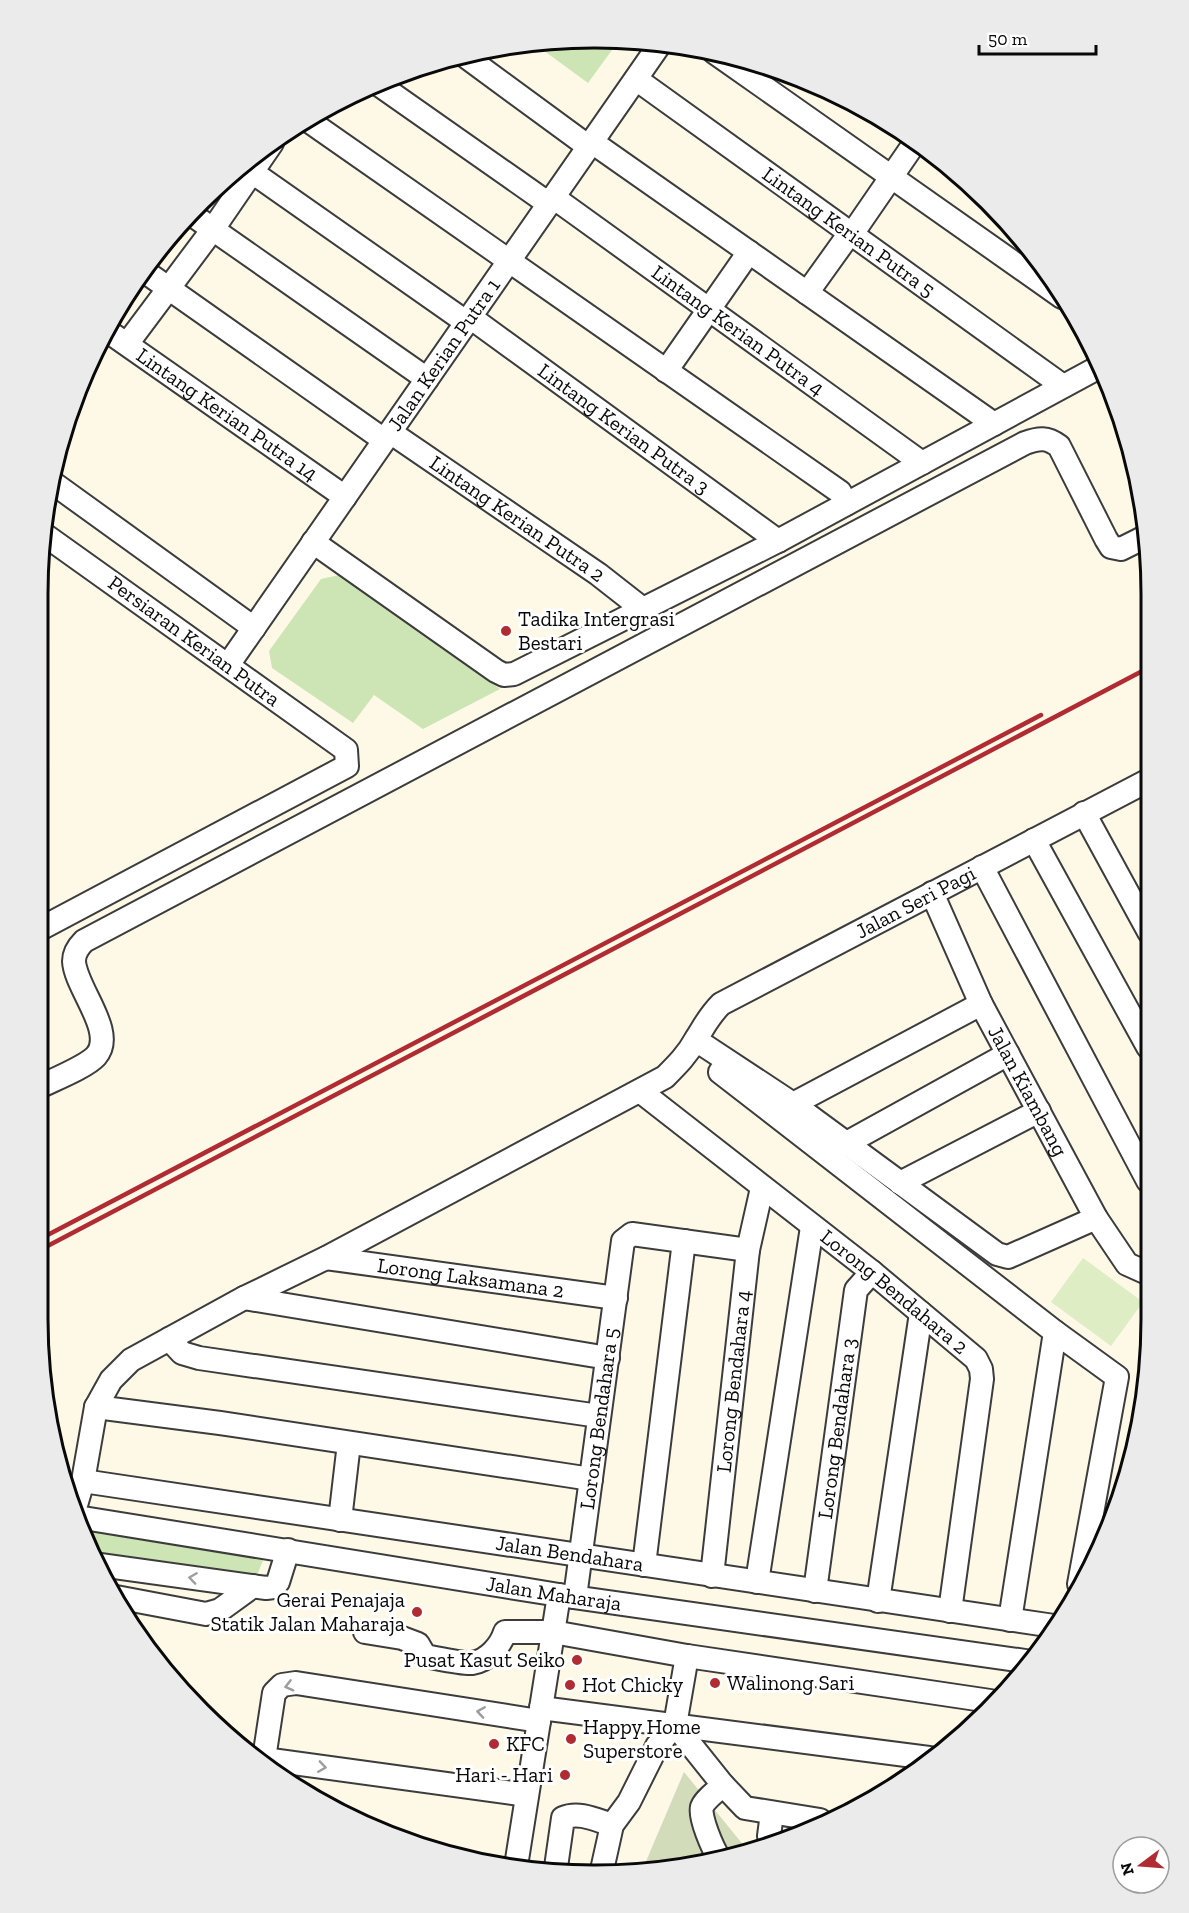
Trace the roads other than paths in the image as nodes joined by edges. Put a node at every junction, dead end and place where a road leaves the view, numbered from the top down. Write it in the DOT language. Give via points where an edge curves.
graph roads {
  1 [pos="655,52"];
  2 [pos="474,62"];
  3 [pos="735,67"];
  4 [pos="636,79"];
  5 [pos="386,90"];
  6 [pos="315,125"];
  7 [pos="590,145"];
  8 [pos="910,149"];
  9 [pos="250,171"];
  10 [pos="242,177"];
  11 [pos="891,177"];
  12 [pos="551,200"];
  13 [pos="198,219"];
  14 [pos="213,229"];
  15 [pos="851,233"];
  16 [pos="749,252"];
  17 [pos="509,261"];
  18 [pos="151,276"];
  19 [pos="1044,285"];
  20 [pos="169,289"];
  21 [pos="807,293"];
  22 [pos="709,310"];
  23 [pos="468,320"];
  24 [pos="114,335"];
  25 [pos="127,344"];
  26 [pos="1093,370"];
  27 [pos="666,371"];
  28 [pos="427,379"];
  29 [pos="1063,386"];
  30 [pos="994,424"];
  31 [pos="387,436"];
  32 [pos="922,463"];
  33 [pos="59,487"];
  34 [pos="345,497"];
  35 [pos="846,504"];
  36 [pos="51,540"];
  37 [pos="778,541"];
  38 [pos="1138,541"];
  39 [pos="313,542"];
  40 [pos="644,610"];
  41 [pos="254,628"];
  42 [pos="228,665"];
  43 [pos="1141,785"];
  44 [pos="1084,813"];
  45 [pos="1034,840"];
  46 [pos="982,867"];
  47 [pos="932,893"];
  48 [pos="1141,917"];
  49 [pos="48,925"];
  50 [pos="981,1004"];
  51 [pos="1141,1034"];
  52 [pos="693,1044"];
  53 [pos="1008,1054"];
  54 [pos="48,1082"];
  55 [pos="640,1091"];
  56 [pos="793,1104"];
  57 [pos="1039,1111"];
  58 [pos="845,1144"];
  59 [pos="1141,1168"];
  60 [pos="900,1184"];
  61 [pos="762,1188"];
  62 [pos="1096,1218"];
  63 [pos="812,1227"];
  64 [pos="684,1241"];
  65 [pos="748,1250"];
  66 [pos="326,1258"];
  67 [pos="1141,1270"];
  68 [pos="872,1272"];
  69 [pos="244,1298"];
  70 [pos="616,1298"];
  71 [pos="921,1313"];
  72 [pos="1055,1332"];
  73 [pos="170,1339"];
  74 [pos="608,1358"];
  75 [pos="96,1407"];
  76 [pos="599,1416"];
  77 [pos="349,1443"];
  78 [pos="591,1479"];
  79 [pos="83,1481"];
  80 [pos="78,1497"];
  81 [pos="86,1518"];
  82 [pos="340,1520"];
  83 [pos="288,1550"];
  84 [pos="580,1556"];
  85 [pos="644,1565"];
  86 [pos="1083,1565"];
  87 [pos="107,1566"];
  88 [pos="712,1576"];
  89 [pos="758,1582"];
  90 [pos="253,1586"];
  91 [pos="815,1591"];
  92 [pos="567,1596"];
  93 [pos="125,1599"];
  94 [pos="879,1600"];
  95 [pos="950,1611"];
  96 [pos="1010,1620"];
  97 [pos="1047,1625"];
  98 [pos="365,1632"];
  99 [pos="553,1632"];
  100 [pos="687,1656"];
  101 [pos="1020,1660"];
  102 [pos="985,1700"];
  103 [pos="540,1714"];
  104 [pos="675,1725"];
  105 [pos="264,1754"];
  106 [pos="920,1757"];
  107 [pos="279,1764"];
  108 [pos="723,1785"];
  109 [pos="527,1796"];
  110 [pos="772,1813"];
  111 [pos="813,1819"];
  112 [pos="612,1825"];
  113 [pos="769,1836"];
  114 [pos="716,1851"];
  115 [pos="517,1859"];
  116 [pos="556,1864"];
  117 [pos="603,1865"];
  1 -- 4 [label="street, Jalan Kerian Putra 1"];
  2 -- 7 [label="street"];
  3 -- 11 [label="street"];
  4 -- 7 [label="street, Jalan Kerian Putra 1"];
  4 -- 15 [label="street, Lintang Kerian Putra 5"];
  5 -- 12 [label="street, Lintang Kerian Putra 4"];
  6 -- 17 [label="street"];
  7 -- 12 [label="street, Jalan Kerian Putra 1"];
  7 -- 16 [label="street"];
  8 -- 11 [label="street"];
  9 -- 23 [label="street, Lintang Kerian Putra 3"];
  10 -- 14 [label="street"];
  11 -- 15 [label="street"];
  11 -- 19 [label="street"];
  12 -- 17 [label="street, Jalan Kerian Putra 1"];
  12 -- 22 [label="street, Lintang Kerian Putra 4"];
  13 -- 14 [label="street"];
  14 -- 20 [label="street"];
  14 -- 28 [label="street"];
  15 -- 21 [label="street"];
  15 -- 29 [label="street, Lintang Kerian Putra 5"];
  16 -- 21 [label="street"];
  16 -- 22 [label="street"];
  17 -- 23 [label="street, Jalan Kerian Putra 1"];
  17 -- 27 [label="street"];
  18 -- 20 [label="street, Lintang Kerian Putra 2"];
  20 -- 25 [label="street"];
  20 -- 31 [label="street, Lintang Kerian Putra 2"];
  21 -- 30 [label="street"];
  22 -- 27 [label="street"];
  22 -- 32 [label="street, Lintang Kerian Putra 4"];
  23 -- 28 [label="street, Jalan Kerian Putra 1"];
  23 -- 37 [label="street, Lintang Kerian Putra 3"];
  24 -- 25 [label="street, Lintang Kerian Putra 14"];
  25 -- 34 [label="street, Lintang Kerian Putra 14"];
  26 -- 29 [label="street"];
  27 -- 35 [label="street" via="840,492"];
  28 -- 31 [label="street, Jalan Kerian Putra 1"];
  29 -- 30 [label="street"];
  30 -- 32 [label="street"];
  31 -- 34 [label="street, Jalan Kerian Putra 1"];
  31 -- 40 [label="street, Lintang Kerian Putra 2" via="598,574"];
  32 -- 35 [label="street"];
  33 -- 41 [label="street"];
  34 -- 39 [label="street, Jalan Kerian Putra 1"];
  35 -- 37 [label="street"];
  36 -- 42 [label="street, Persiaran Kerian Putra"];
  37 -- 40 [label="street"];
  38 -- 54 [label="street" via="1121,549 1111,547 1059,446 1050,439 1025,443 84,941 74,960 102,1041 96,1056"];
  39 -- 40 [label="street" via="504,675 514,674"];
  39 -- 41 [label="street, Jalan Kerian Putra 1"];
  41 -- 42 [label="street, Jalan Kerian Putra 1"];
  42 -- 49 [label="street, Persiaran Kerian Putra" via="346,750 347,766"];
  43 -- 44 [label="street, Jalan Seri Pagi"];
  44 -- 45 [label="street, Jalan Seri Pagi"];
  44 -- 48 [label="street"];
  45 -- 46 [label="street, Jalan Seri Pagi"];
  45 -- 51 [label="street"];
  46 -- 47 [label="street, Jalan Seri Pagi"];
  46 -- 59 [label="street"];
  47 -- 50 [label="street, Jalan Kiambang"];
  47 -- 52 [label="street, Jalan Seri Pagi" via="721,1004 708,1016"];
  50 -- 53 [label="street, Jalan Kiambang"];
  50 -- 56 [label="street"];
  52 -- 55 [label="street, Jalan Seri Pagi" via="665,1077"];
  52 -- 56 [label="street"];
  52 -- 72 [label="street"];
  53 -- 57 [label="street, Jalan Kiambang"];
  53 -- 58 [label="street"];
  55 -- 61 [label="street, Lorong Bendahara 2"];
  55 -- 66 [label="street, Jalan Seri Pagi"];
  56 -- 58 [label="street"];
  57 -- 60 [label="street"];
  57 -- 62 [label="street, Jalan Kiambang"];
  58 -- 60 [label="street"];
  60 -- 62 [label="street" via="997,1254 1008,1257"];
  61 -- 63 [label="street, Lorong Bendahara 2"];
  61 -- 65 [label="street, Lorong Bendahara 4"];
  62 -- 67 [label="street, Jalan Kiambang" via="1127,1264"];
  63 -- 68 [label="street, Lorong Bendahara 2"];
  63 -- 89 [label="street"];
  64 -- 65 [label="street"];
  64 -- 70 [label="street, Lorong Bendahara 5" via="632,1234 623,1241"];
  64 -- 85 [label="street"];
  65 -- 88 [label="street, Lorong Bendahara 4"];
  66 -- 69 [label="street, Jalan Seri Pagi"];
  66 -- 70 [label="street, Lorong Laksamana 2"];
  68 -- 71 [label="street, Lorong Bendahara 2"];
  68 -- 91 [label="street, Lorong Bendahara 3" via="856,1290"];
  69 -- 73 [label="street, Jalan Seri Pagi"];
  69 -- 74 [label="street"];
  70 -- 74 [label="street, Lorong Bendahara 5"];
  71 -- 94 [label="street"];
  71 -- 95 [label="street, Lorong Bendahara 2" via="976,1359 982,1379"];
  72 -- 86 [label="street" via="1117,1377"];
  72 -- 96 [label="street"];
  73 -- 75 [label="street, Jalan Seri Pagi" via="131,1360 111,1380"];
  73 -- 76 [label="street" via="182,1353 199,1358"];
  74 -- 76 [label="street, Lorong Bendahara 5"];
  75 -- 77 [label="street"];
  75 -- 79 [label="street, Jalan Seri Pagi"];
  76 -- 78 [label="street, Lorong Bendahara 5"];
  77 -- 78 [label="street"];
  77 -- 82 [label="street"];
  78 -- 84 [label="street, Lorong Bendahara 5"];
  79 -- 80 [label="street, Jalan Seri Pagi"];
  79 -- 82 [label="street, Jalan Bendahara"];
  81 -- 83 [label="street, Jalan Maharaja"];
  82 -- 84 [label="street, Jalan Bendahara"];
  83 -- 90 [label="street" via="274,1587"];
  83 -- 92 [label="street, Jalan Maharaja"];
  84 -- 85 [label="street, Jalan Bendahara"];
  84 -- 92 [label="street, Lorong Bendahara 5"];
  85 -- 88 [label="street, Jalan Bendahara"];
  90 -- 87 [label="street, one-way"];
  88 -- 89 [label="street, Jalan Bendahara"];
  89 -- 91 [label="street, Jalan Bendahara"];
  90 -- 93 [label="street" via="220,1610 206,1614"];
  91 -- 94 [label="street, Jalan Bendahara"];
  92 -- 99 [label="street, Lorong Bendahara 5"];
  92 -- 101 [label="street, Jalan Maharaja"];
  94 -- 95 [label="street, Jalan Bendahara"];
  95 -- 96 [label="street, Jalan Bendahara"];
  96 -- 97 [label="street, Jalan Bendahara"];
  98 -- 99 [label="street" via="418,1644 425,1656 473,1663 501,1644 505,1632"];
  99 -- 100 [label="street"];
  99 -- 103 [label="street, Lorong Bendahara 5"];
  100 -- 102 [label="street"];
  100 -- 104 [label="street"];
  103 -- 104 [label="street"];
  103 -- 105 [label="street, one-way" via="296,1683 282,1685 274,1693"];
  103 -- 109 [label="street, Lorong Bendahara 5"];
  104 -- 106 [label="street"];
  104 -- 108 [label="street"];
  104 -- 112 [label="street" via="657,1746 629,1802"];
  107 -- 109 [label="street, one-way"];
  108 -- 110 [label="street" via="744,1808"];
  108 -- 114 [label="street" via="702,1806"];
  109 -- 115 [label="street, Lorong Bendahara 5"];
  110 -- 111 [label="street"];
  110 -- 113 [label="street"];
  112 -- 116 [label="street" via="586,1816 563,1818"];
  112 -- 117 [label="street"];
}
